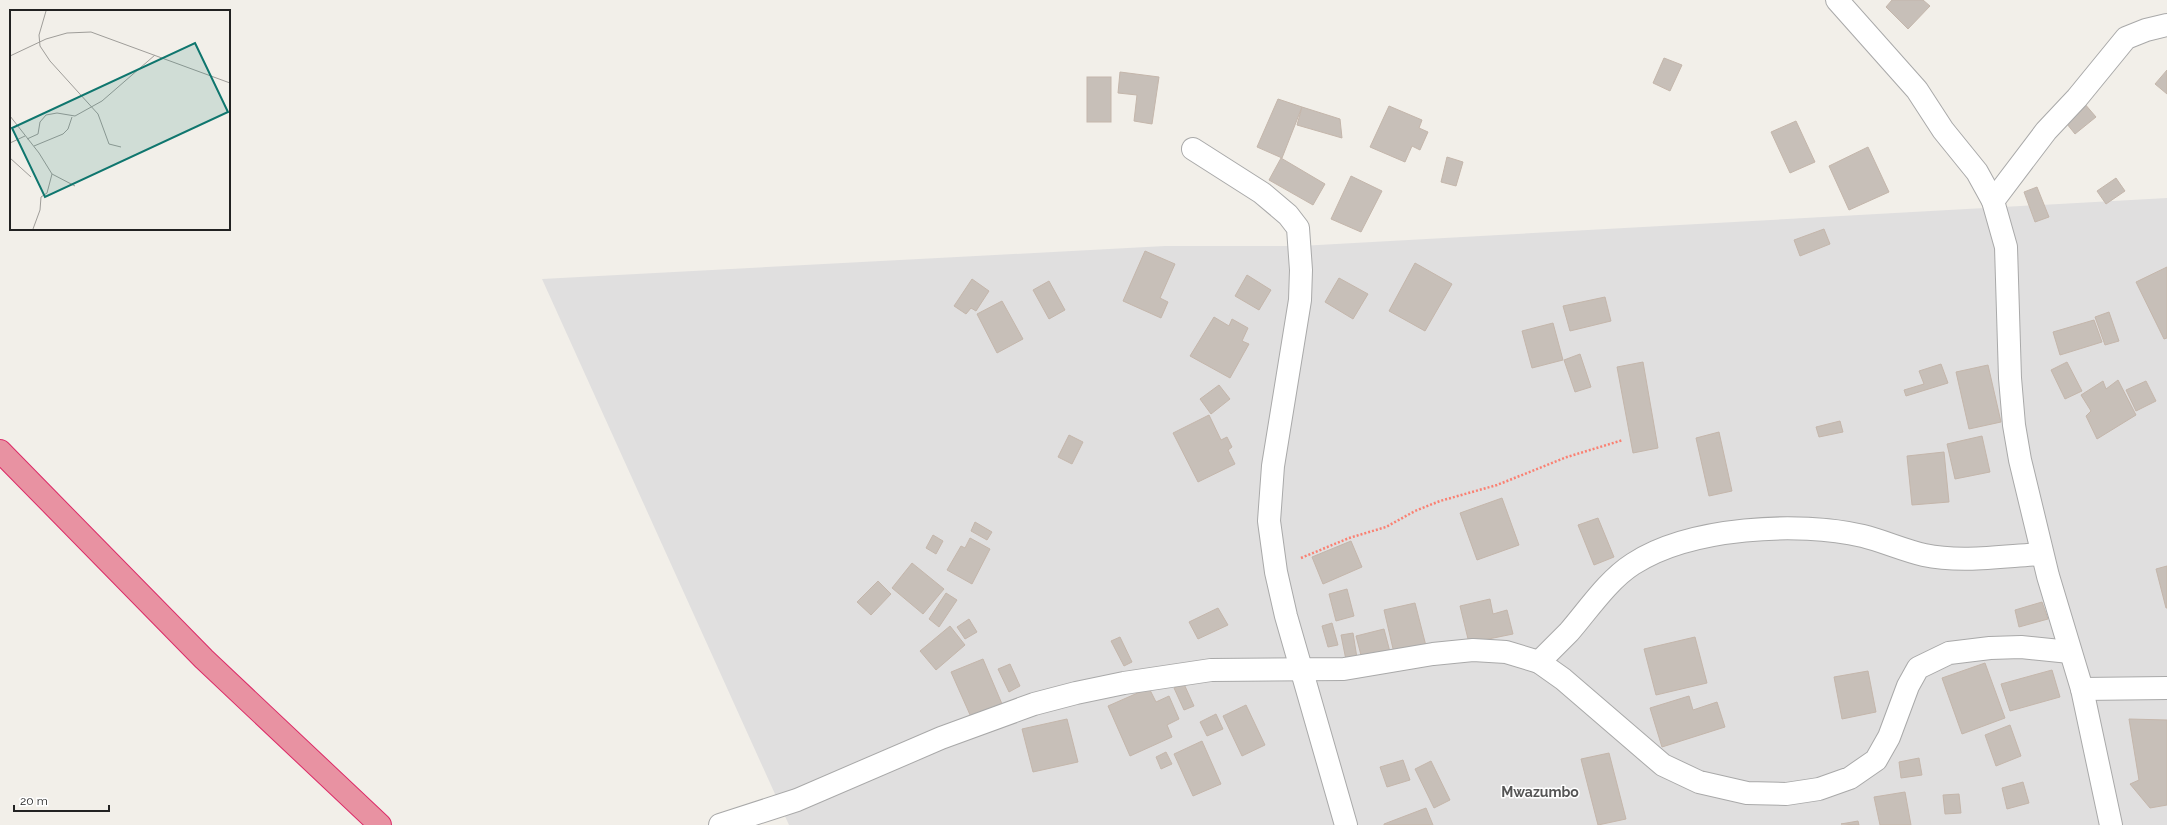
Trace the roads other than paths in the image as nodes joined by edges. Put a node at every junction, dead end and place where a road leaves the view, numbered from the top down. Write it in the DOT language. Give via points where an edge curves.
graph roads {
  1 [pos="1837,0"];
  2 [pos="2167,25"];
  3 [pos="1193,149"];
  4 [pos="1993,201"];
  5 [pos="0,451"];
  6 [pos="2042,554"];
  7 [pos="2070,652"];
  8 [pos="1539,662"];
  9 [pos="1301,669"];
  10 [pos="2167,688"];
  11 [pos="2082,689"];
  12 [pos="380,825"];
  13 [pos="720,825"];
  14 [pos="1346,825"];
  15 [pos="2111,825"];
  1 -- 4 [label="street" via="1917,90 1943,130 1977,172"];
  2 -- 4 [label="street" via="2126,38 2046,131"];
  3 -- 9 [label="street" via="1262,194 1288,215 1298,228 1302,270 1300,300 1273,466 1269,521 1276,572"];
  4 -- 6 [label="street" via="2006,247 2014,425"];
  5 -- 12 [label="highway" via="204,659"];
  6 -- 7 [label="street"];
  6 -- 8 [label="street" via="1946,557 1924,554 1862,536 1794,528 1752,529 1706,537 1654,551 1631,565 1597,597"];
  7 -- 8 [label="street" via="1998,647 1942,656 1918,668 1908,686 1889,737 1876,760 1850,778 1819,789 1786,794 1747,792 1699,782 1663,765 1563,679"];
  7 -- 11 [label="street"];
  8 -- 9 [label="street" via="1506,652 1473,650 1344,669"];
  9 -- 13 [label="street" via="1218,670 1183,674 1124,683 1034,704 941,738 797,800"];
  9 -- 14 [label="street"];
  10 -- 11 [label="street"];
  11 -- 15 [label="street"];
}
